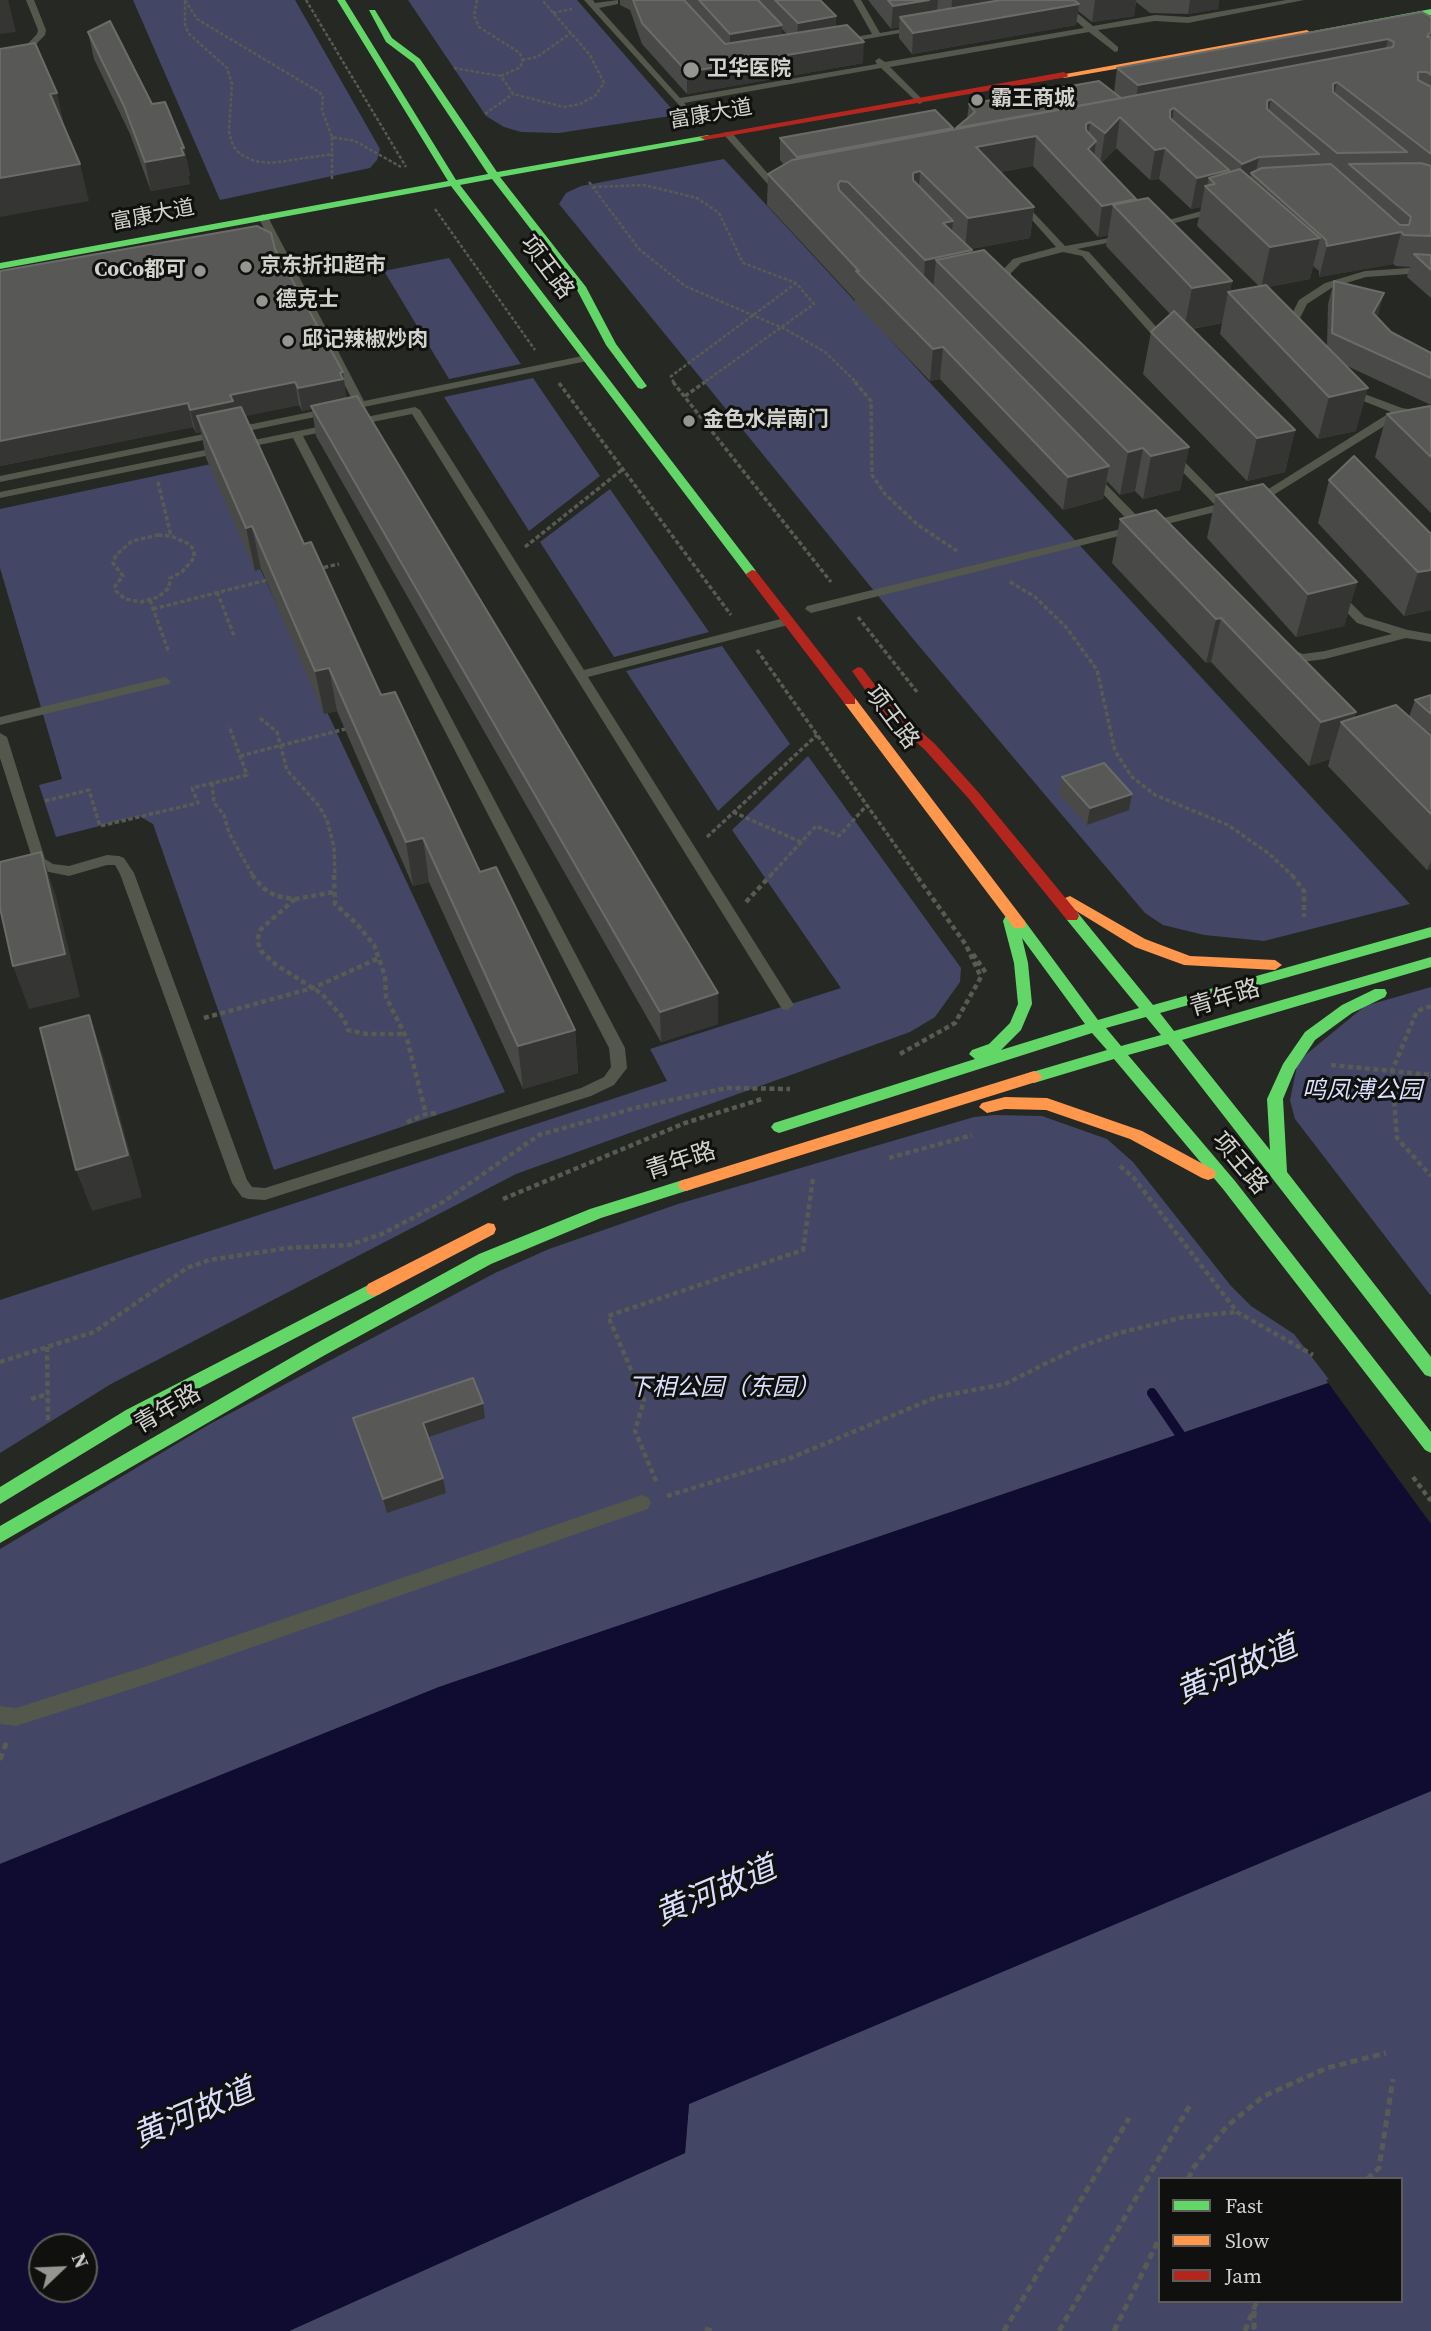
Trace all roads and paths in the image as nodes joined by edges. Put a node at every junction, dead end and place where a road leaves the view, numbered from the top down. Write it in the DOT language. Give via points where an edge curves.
graph roads {
  1 [pos="30,0"];
  2 [pos="306,0"];
  3 [pos="341,0"];
  4 [pos="364,0"];
  5 [pos="477,0"];
  6 [pos="542,0"];
  7 [pos="858,0"];
  8 [pos="1300,0"];
  9 [pos="615,2"];
  10 [pos="591,3"];
  11 [pos="1057,4"];
  12 [pos="1431,12"];
  13 [pos="925,29"];
  14 [pos="1091,29"];
  15 [pos="1224,30"];
  16 [pos="571,33"];
  17 [pos="839,33"];
  18 [pos="877,36"];
  19 [pos="1183,37"];
  20 [pos="856,42"];
  21 [pos="834,44"];
  22 [pos="1122,48"];
  23 [pos="1089,54"];
  24 [pos="522,60"];
  25 [pos="881,63"];
  26 [pos="451,67"];
  27 [pos="501,76"];
  28 [pos="0,78"];
  29 [pos="910,84"];
  30 [pos="878,90"];
  31 [pos="513,94"];
  32 [pos="678,101"];
  33 [pos="919,101"];
  34 [pos="475,120"];
  35 [pos="696,121"];
  36 [pos="728,134"];
  37 [pos="332,137"];
  38 [pos="333,155"];
  39 [pos="573,160"];
  40 [pos="463,161"];
  41 [pos="494,174"];
  42 [pos="453,182"];
  43 [pos="331,185"];
  44 [pos="790,186"];
  45 [pos="593,187"];
  46 [pos="420,188"];
  47 [pos="1012,192"];
  48 [pos="1233,202"];
  49 [pos="1145,215"];
  50 [pos="262,216"];
  51 [pos="1135,235"];
  52 [pos="1063,248"];
  53 [pos="0,266"];
  54 [pos="1431,273"];
  55 [pos="796,284"];
  56 [pos="1023,304"];
  57 [pos="754,315"];
  58 [pos="781,327"];
  59 [pos="1177,346"];
  60 [pos="1297,349"];
  61 [pos="587,358"];
  62 [pos="547,366"];
  63 [pos="662,366"];
  64 [pos="670,377"];
  65 [pos="1342,388"];
  66 [pos="406,396"];
  67 [pos="685,396"];
  68 [pos="652,400"];
  69 [pos="361,405"];
  70 [pos="415,410"];
  71 [pos="1400,411"];
  72 [pos="1431,416"];
  73 [pos="296,434"];
  74 [pos="1166,449"];
  75 [pos="1334,452"];
  76 [pos="1343,462"];
  77 [pos="1292,463"];
  78 [pos="154,464"];
  79 [pos="1083,467"];
  80 [pos="623,470"];
  81 [pos="1302,473"];
  82 [pos="0,479"];
  83 [pos="0,495"];
  84 [pos="1242,502"];
  85 [pos="1223,507"];
  86 [pos="1252,512"];
  87 [pos="1152,529"];
  88 [pos="171,536"];
  89 [pos="361,559"];
  90 [pos="508,561"];
  91 [pos="986,566"];
  92 [pos="309,571"];
  93 [pos="282,577"];
  94 [pos="1321,581"];
  95 [pos="217,592"];
  96 [pos="150,600"];
  97 [pos="845,601"];
  98 [pos="153,609"];
  99 [pos="811,609"];
  100 [pos="788,621"];
  101 [pos="744,632"];
  102 [pos="1406,634"];
  103 [pos="234,638"];
  104 [pos="1431,638"];
  105 [pos="169,653"];
  106 [pos="851,662"];
  107 [pos="1297,668"];
  108 [pos="579,675"];
  109 [pos="165,681"];
  110 [pos="920,696"];
  111 [pos="260,719"];
  112 [pos="0,721"];
  113 [pos="359,725"];
  114 [pos="229,726"];
  115 [pos="817,735"];
  116 [pos="0,737"];
  117 [pos="281,745"];
  118 [pos="240,756"];
  119 [pos="212,783"];
  120 [pos="867,805"];
  121 [pos="22,806"];
  122 [pos="733,812"];
  123 [pos="801,842"];
  124 [pos="690,852"];
  125 [pos="49,868"];
  126 [pos="24,874"];
  127 [pos="1047,887"];
  128 [pos="334,892"];
  129 [pos="295,899"];
  130 [pos="1006,906"];
  131 [pos="1304,917"];
  132 [pos="731,918"];
  133 [pos="1431,932"];
  134 [pos="379,958"];
  135 [pos="1431,961"];
  136 [pos="1431,967"];
  137 [pos="313,988"];
  138 [pos="786,1005"];
  139 [pos="1431,1006"];
  140 [pos="1148,1012"];
  141 [pos="182,1024"];
  142 [pos="1094,1026"];
  143 [pos="404,1034"];
  144 [pos="1171,1039"];
  145 [pos="1116,1054"];
  146 [pos="892,1058"];
  147 [pos="1322,1064"];
  148 [pos="1392,1071"];
  149 [pos="1431,1075"];
  150 [pos="778,1094"];
  151 [pos="765,1098"];
  152 [pos="426,1114"];
  153 [pos="979,1134"];
  154 [pos="882,1159"];
  155 [pos="1116,1162"];
  156 [pos="746,1164"];
  157 [pos="1279,1173"];
  158 [pos="823,1175"];
  159 [pos="1431,1176"];
  160 [pos="1229,1185"];
  161 [pos="496,1202"];
  162 [pos="507,1222"];
  163 [pos="1237,1312"];
  164 [pos="47,1347"];
  165 [pos="1320,1359"];
  166 [pos="0,1362"];
  167 [pos="1431,1370"];
  168 [pos="48,1394"];
  169 [pos="31,1399"];
  170 [pos="59,1421"];
  171 [pos="1431,1445"];
  172 [pos="0,1496"];
  173 [pos="662,1497"];
  174 [pos="642,1503"];
  175 [pos="0,1535"];
  176 [pos="0,1715"];
  177 [pos="1387,2053"];
  178 [pos="1393,2078"];
  179 [pos="1190,2105"];
  180 [pos="1129,2118"];
  181 [pos="1189,2177"];
  182 [pos="1369,2177"];
  183 [pos="1158,2241"];
  184 [pos="1256,2305"];
  185 [pos="1004,2331"];
  186 [pos="1059,2331"];
  187 [pos="1114,2331"];
  188 [pos="1245,2331"];
  189 [pos="1254,2331"];
  1 -- 28 [label="lane" via="41,36"];
  2 -- 37 [label="path" via="408,171 355,141"];
  3 -- 40 [label="main road, 项王路"];
  4 -- 40 [label="main road, 项王路" via="389,40 417,61"];
  5 -- 24 [label="path" via="474,16 479,27 520,53"];
  6 -- 16 [label="path"];
  7 -- 18 [label="lane"];
  8 -- 14 [label="lane" via="1188,20 1143,16"];
  9 -- 10 [label="lane"];
  10 -- 32 [label="lane"];
  11 -- 14 [label="lane"];
  12 -- 33 [label="main road, 富康大道" via="1079,77"];
  13 -- 18 [label="lane"];
  14 -- 22 [label="lane"];
  14 -- 25 [label="lane"];
  15 -- 19 [label="main road"];
  16 -- 24 [label="path" via="537,57"];
  16 -- 31 [label="path" via="590,55 604,83 595,96 564,107"];
  17 -- 20 [label="lane"];
  18 -- 20 [label="lane"];
  20 -- 21 [label="lane"];
  22 -- 23 [label="main road"];
  24 -- 27 [label="path" via="519,68"];
  25 -- 29 [label="lane"];
  25 -- 32 [label="lane"];
  26 -- 27 [label="path"];
  27 -- 31 [label="path"];
  29 -- 30 [label="main road"];
  29 -- 33 [label="lane"];
  31 -- 34 [label="path"];
  32 -- 35 [label="lane"];
  33 -- 36 [label="main road, 富康大道"];
  36 -- 39 [label="main road, 富康大道"];
  36 -- 44 [label="lane" via="776,188"];
  37 -- 38 [label="path"];
  37 -- 38 [label="path" via="319,92 197,19 185,0 188,33 227,68 232,84 229,131 240,155 271,163"];
  38 -- 43 [label="path"];
  39 -- 41 [label="main road, 富康大道"];
  39 -- 45 [label="path"];
  40 -- 41 [label="main road, 项王路"];
  40 -- 42 [label="main road, 项王路"];
  41 -- 42 [label="main road, 富康大道"];
  41 -- 68 [label="main road, 项王路" via="581,287 611,345"];
  42 -- 46 [label="main road, 富康大道"];
  42 -- 61 [label="main road, 项王路"];
  45 -- 55 [label="path" via="644,185 697,198 719,213 743,263"];
  45 -- 57 [label="path" via="639,249 685,286"];
  46 -- 50 [label="main road, 富康大道"];
  46 -- 62 [label="path"];
  47 -- 52 [label="lane"];
  48 -- 49 [label="lane" via="1151,229"];
  50 -- 53 [label="main road, 富康大道"];
  50 -- 69 [label="lane"];
  51 -- 52 [label="lane"];
  52 -- 56 [label="lane" via="1017,261 1006,272 1001,281"];
  52 -- 59 [label="lane" via="1085,254 1157,334"];
  54 -- 60 [label="lane" via="1365,274 1329,285 1303,302 1288,327"];
  55 -- 57 [label="path"];
  55 -- 58 [label="path" via="814,304"];
  57 -- 58 [label="path"];
  57 -- 64 [label="path"];
  58 -- 67 [label="path"];
  58 -- 91 [label="path" via="825,352 871,401 873,475 885,494 918,525"];
  61 -- 62 [label="lane"];
  61 -- 100 [label="main road, 项王路"];
  62 -- 66 [label="lane"];
  62 -- 80 [label="path"];
  63 -- 64 [label="path"];
  64 -- 67 [label="path"];
  65 -- 71 [label="lane"];
  66 -- 69 [label="lane"];
  66 -- 70 [label="lane"];
  67 -- 97 [label="path"];
  69 -- 82 [label="lane"];
  70 -- 73 [label="lane"];
  70 -- 90 [label="lane"];
  71 -- 72 [label="lane"];
  71 -- 75 [label="lane"];
  73 -- 78 [label="lane"];
  73 -- 89 [label="lane"];
  74 -- 85 [label="lane"];
  75 -- 76 [label="lane"];
  75 -- 81 [label="lane"];
  77 -- 81 [label="lane"];
  78 -- 83 [label="lane"];
  78 -- 88 [label="path"];
  79 -- 87 [label="lane"];
  80 -- 90 [label="path"];
  80 -- 101 [label="path"];
  81 -- 84 [label="lane" via="1263,497"];
  84 -- 85 [label="lane"];
  84 -- 86 [label="lane"];
  85 -- 87 [label="lane"];
  87 -- 91 [label="lane"];
  88 -- 96 [label="path" via="189,544 194,558 170,578 165,593"];
  88 -- 96 [label="path" via="132,541 113,563 123,576 115,586 119,596"];
  89 -- 92 [label="path"];
  89 -- 141 [label="lane" via="617,1048 619,1068 609,1081 586,1092 265,1194 248,1193 240,1183"];
  90 -- 108 [label="lane"];
  91 -- 97 [label="lane"];
  91 -- 131 [label="path" via="1035,597 1066,626 1097,670 1115,751 1132,778 1155,795 1228,825 1268,853 1304,891"];
  93 -- 95 [label="path"];
  94 -- 102 [label="lane" via="1361,621"];
  95 -- 98 [label="path"];
  95 -- 103 [label="path"];
  96 -- 98 [label="path"];
  97 -- 99 [label="lane"];
  97 -- 110 [label="path"];
  98 -- 105 [label="path"];
  100 -- 101 [label="lane"];
  100 -- 130 [label="main road, 项王路"];
  101 -- 108 [label="lane"];
  101 -- 115 [label="path"];
  102 -- 104 [label="lane"];
  102 -- 107 [label="lane" via="1302,658 1267,643"];
  106 -- 127 [label="main road, 项王路" via="884,705 951,769"];
  108 -- 124 [label="lane"];
  109 -- 112 [label="lane"];
  111 -- 117 [label="path" via="277,732"];
  113 -- 117 [label="path"];
  114 -- 118 [label="path"];
  115 -- 120 [label="path"];
  115 -- 122 [label="path"];
  116 -- 121 [label="lane"];
  117 -- 118 [label="path"];
  117 -- 128 [label="path" via="287,770 327,820 334,847"];
  118 -- 119 [label="path" via="247,775"];
  119 -- 121 [label="path" via="192,788 198,803 100,826 89,790"];
  119 -- 129 [label="path" via="215,803 254,879 276,896"];
  120 -- 123 [label="path" via="839,836 816,826"];
  120 -- 146 [label="path" via="966,945 981,977 955,1023"];
  121 -- 125 [label="lane" via="39,862"];
  122 -- 123 [label="path"];
  122 -- 124 [label="path"];
  123 -- 132 [label="path"];
  124 -- 132 [label="lane"];
  125 -- 126 [label="lane"];
  125 -- 141 [label="lane" via="69,870 119,861"];
  127 -- 133 [label="main road" via="1140,943 1189,961 1271,966"];
  127 -- 140 [label="main road, 项王路"];
  128 -- 129 [label="path"];
  128 -- 134 [label="path" via="335,904 357,924"];
  129 -- 137 [label="path" via="261,929 257,940 275,964"];
  130 -- 142 [label="main road, 项王路"];
  130 -- 142 [label="main road, 青年路" via="1021,962 1025,1004 1016,1026 994,1048 761,1133"];
  132 -- 138 [label="lane"];
  133 -- 140 [label="main road, 青年路"];
  134 -- 137 [label="path"];
  134 -- 143 [label="path" via="386,997"];
  135 -- 144 [label="main road, 青年路"];
  136 -- 157 [label="main road" via="1347,1009 1310,1036 1288,1068 1275,1099"];
  137 -- 141 [label="path"];
  137 -- 143 [label="path" via="344,1019 348,1030"];
  139 -- 148 [label="path" via="1417,1011"];
  140 -- 142 [label="main road, 青年路"];
  140 -- 144 [label="main road, 项王路"];
  142 -- 145 [label="main road, 项王路"];
  143 -- 152 [label="path"];
  144 -- 145 [label="main road, 青年路"];
  144 -- 157 [label="main road, 项王路"];
  145 -- 156 [label="main road, 青年路"];
  145 -- 160 [label="main road, 项王路"];
  147 -- 148 [label="path"];
  148 -- 149 [label="path"];
  148 -- 159 [label="path" via="1397,1138"];
  150 -- 164 [label="path" via="791,1090 727,1088 539,1135 443,1202 382,1234 349,1245 288,1248 209,1260 146,1293 94,1332"];
  151 -- 161 [label="path" via="685,1123"];
  153 -- 154 [label="path"];
  155 -- 163 [label="path" via="1133,1177"];
  156 -- 160 [label="main road" via="1005,1103 1047,1104 1136,1135"];
  156 -- 175 [label="main road, 青年路" via="596,1213 485,1259"];
  157 -- 167 [label="main road, 项王路"];
  158 -- 173 [label="path" via="812,1178 803,1250 608,1316 644,1400 635,1431"];
  160 -- 171 [label="main road, 项王路"];
  162 -- 172 [label="main road, 青年路" via="365,1291 132,1415"];
  163 -- 165 [label="path"];
  163 -- 173 [label="path" via="1184,1317 1119,1333 1005,1384 937,1397 788,1459"];
  164 -- 166 [label="path"];
  164 -- 168 [label="path"];
  168 -- 169 [label="path"];
  168 -- 170 [label="path" via="48,1429"];
  173 -- 174 [label="path"];
  174 -- 176 [label="lane" via="147,1675 16,1717"];
  177 -- 181 [label="path" via="1327,2068 1264,2096 1227,2126"];
  178 -- 182 [label="path" via="1379,2168"];
  179 -- 186 [label="path"];
  180 -- 185 [label="path"];
  183 -- 187 [label="path"];
  184 -- 188 [label="path"];
  184 -- 189 [label="path"];
}
